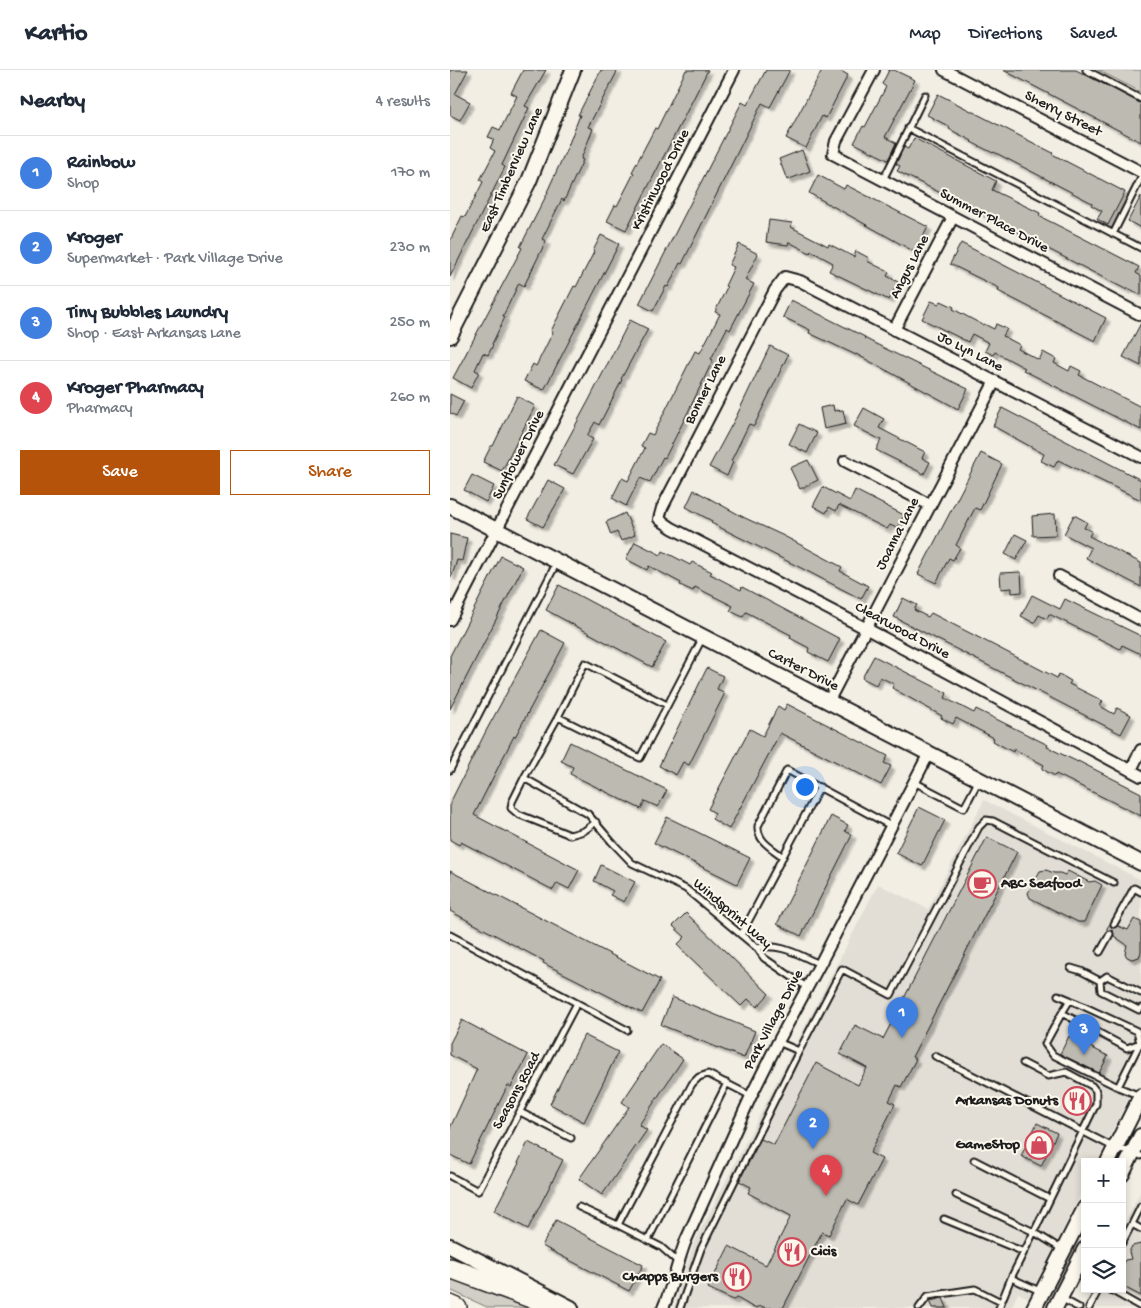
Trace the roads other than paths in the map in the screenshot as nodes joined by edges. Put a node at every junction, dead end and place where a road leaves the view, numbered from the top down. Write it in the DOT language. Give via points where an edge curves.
graph roads {
  1 [pos="573,70"];
  2 [pos="734,70"];
  3 [pos="874,70"];
  4 [pos="944,70"];
  5 [pos="1086,70"];
  6 [pos="925,95"];
  7 [pos="1141,99"];
  8 [pos="908,128"];
  9 [pos="1141,172"];
  10 [pos="1141,178"];
  11 [pos="884,180"];
  12 [pos="953,217"];
  13 [pos="1112,234"];
  14 [pos="1141,248"];
  15 [pos="785,277"];
  16 [pos="614,303"];
  17 [pos="1141,314"];
  18 [pos="894,330"];
  19 [pos="450,336"];
  20 [pos="995,381"];
  21 [pos="1141,457"];
  22 [pos="845,461"];
  23 [pos="930,505"];
  24 [pos="450,506"];
  25 [pos="659,519"];
  26 [pos="496,530"];
  27 [pos="558,561"];
  28 [pos="1059,576"];
  29 [pos="450,620"];
  30 [pos="1141,620"];
  31 [pos="867,629"];
  32 [pos="703,637"];
  33 [pos="828,702"];
  34 [pos="667,705"];
  35 [pos="558,716"];
  36 [pos="1141,750"];
  37 [pos="929,752"];
  38 [pos="450,770"];
  39 [pos="1131,770"];
  40 [pos="1141,776"];
  41 [pos="524,778"];
  42 [pos="979,779"];
  43 [pos="914,782"];
  44 [pos="820,787"];
  45 [pos="596,822"];
  46 [pos="891,826"];
  47 [pos="783,857"];
  48 [pos="1141,863"];
  49 [pos="1114,883"];
  50 [pos="1141,892"];
  51 [pos="1114,924"];
  52 [pos="1110,934"];
  53 [pos="741,935"];
  54 [pos="450,936"];
  55 [pos="757,948"];
  56 [pos="1100,952"];
  57 [pos="820,964"];
  58 [pos="1071,968"];
  59 [pos="1100,981"];
  60 [pos="808,988"];
  61 [pos="1141,993"];
  62 [pos="1058,995"];
  63 [pos="1070,1000"];
  64 [pos="577,1003"];
  65 [pos="1141,1008"];
  66 [pos="1062,1014"];
  67 [pos="627,1030"];
  68 [pos="778,1042"];
  69 [pos="1140,1043"];
  70 [pos="799,1051"];
  71 [pos="935,1056"];
  72 [pos="1023,1063"];
  73 [pos="728,1084"];
  74 [pos="1118,1087"];
  75 [pos="751,1096"];
  76 [pos="1141,1096"];
  77 [pos="520,1112"];
  78 [pos="1084,1132"];
  79 [pos="1141,1136"];
  80 [pos="572,1138"];
  81 [pos="1115,1148"];
  82 [pos="1137,1154"];
  83 [pos="1110,1158"];
  84 [pos="974,1160"];
  85 [pos="1126,1169"];
  86 [pos="450,1176"];
  87 [pos="956,1195"];
  88 [pos="1050,1199"];
  89 [pos="1141,1206"];
  90 [pos="579,1207"];
  91 [pos="1081,1216"];
  92 [pos="944,1219"];
  93 [pos="1132,1224"];
  94 [pos="618,1225"];
  95 [pos="1141,1229"];
  96 [pos="1034,1232"];
  97 [pos="1126,1235"];
  98 [pos="648,1240"];
  99 [pos="450,1246"];
  100 [pos="1064,1250"];
  101 [pos="1024,1252"];
  102 [pos="1081,1257"];
  103 [pos="678,1262"];
  104 [pos="450,1268"];
  105 [pos="1011,1278"];
  106 [pos="1042,1292"];
  107 [pos="1097,1293"];
  108 [pos="1115,1293"];
  109 [pos="1002,1302"];
  110 [pos="1058,1303"];
  111 [pos="450,1305"];
  112 [pos="1141,1307"];
  113 [pos="457,1308"];
  114 [pos="558,1308"];
  115 [pos="570,1308"];
  116 [pos="663,1308"];
  117 [pos="680,1308"];
  118 [pos="919,1308"];
  119 [pos="999,1308"];
  120 [pos="1034,1308"];
  121 [pos="1079,1308"];
  122 [pos="1089,1308"];
  1 -- 19 [label="street, East Timberview Lane" via="529,181"];
  2 -- 16 [label="street, Kristinwood Drive"];
  3 -- 11 [label="street, Summer Place Drive" via="836,141 834,154"];
  4 -- 9 [label="street, Sherry Street"];
  5 -- 7 [label="lane"];
  6 -- 8 [label="lane"];
  8 -- 11 [label="lane"];
  8 -- 13 [label="lane"];
  10 -- 13 [label="lane"];
  11 -- 12 [label="street, Summer Place Drive"];
  12 -- 17 [label="street, Summer Place Drive"];
  12 -- 18 [label="street, Angus Lane"];
  13 -- 14 [label="lane"];
  15 -- 18 [label="street, Jo Lyn Lane" via="800,281"];
  15 -- 25 [label="street, Bonner Lane" via="775,290"];
  16 -- 26 [label="street, Sunflower Drive"];
  18 -- 20 [label="street, Jo Lyn Lane"];
  20 -- 21 [label="street, Jo Lyn Lane"];
  20 -- 23 [label="street, Joanna Lane"];
  22 -- 23 [label="street"];
  23 -- 31 [label="street, Joanna Lane"];
  24 -- 26 [label="street, Carter Drive"];
  25 -- 31 [label="street, Clearwood Drive"];
  26 -- 27 [label="street, Carter Drive"];
  26 -- 29 [label="street, Sunflower Drive"];
  27 -- 32 [label="street, Carter Drive"];
  27 -- 38 [label="lane"];
  28 -- 30 [label="street"];
  31 -- 33 [label="street, Joanna Lane"];
  31 -- 39 [label="street, Clearwood Drive"];
  32 -- 33 [label="street, Carter Drive"];
  32 -- 34 [label="lane"];
  33 -- 37 [label="street, Carter Drive"];
  34 -- 35 [label="lane" via="640,758"];
  34 -- 35 [label="lane" via="585,663"];
  35 -- 41 [label="lane"];
  36 -- 39 [label="street"];
  37 -- 42 [label="street, Carter Drive"];
  37 -- 43 [label="street, Park Village Drive"];
  39 -- 40 [label="street, Clearwood Drive"];
  41 -- 45 [label="lane, Windsprint Way" via="588,814"];
  41 -- 45 [label="lane" via="512,802 511,808 518,814 570,835 584,831"];
  42 -- 43 [label="lane" via="964,808"];
  42 -- 48 [label="street, Carter Drive"];
  43 -- 46 [label="street, Park Village Drive"];
  44 -- 46 [label="lane"];
  44 -- 47 [label="lane"];
  44 -- 47 [label="lane" via="787,770 761,818 758,826 761,840"];
  45 -- 53 [label="lane, Windsprint Way" via="632,863 686,889"];
  46 -- 57 [label="street, Park Village Drive"];
  47 -- 53 [label="lane"];
  49 -- 70 [label="lane" via="986,820 979,826 891,995 842,969"];
  50 -- 51 [label="lane" via="1134,888"];
  52 -- 56 [label="lane"];
  53 -- 55 [label="lane, Windsprint Way"];
  54 -- 64 [label="lane"];
  55 -- 57 [label="lane" via="779,946"];
  55 -- 60 [label="lane, Windsprint Way" via="764,958"];
  57 -- 60 [label="street, Park Village Drive"];
  58 -- 59 [label="lane"];
  59 -- 61 [label="lane" via="1107,976"];
  59 -- 65 [label="lane" via="1101,991 1139,1010"];
  60 -- 68 [label="street, Park Village Drive"];
  62 -- 63 [label="lane"];
  63 -- 66 [label="lane"];
  63 -- 69 [label="lane" via="1137,1032"];
  64 -- 67 [label="lane"];
  64 -- 77 [label="lane, Seasons Road"];
  66 -- 69 [label="lane" via="1127,1048"];
  66 -- 74 [label="lane" via="1046,1044 1053,1055"];
  68 -- 70 [label="lane"];
  68 -- 75 [label="street, Park Village Drive"];
  69 -- 74 [label="lane"];
  70 -- 117 [label="lane" via="701,1249"];
  71 -- 78 [label="lane"];
  72 -- 78 [label="lane" via="1048,1076 1066,1072 1092,1086 1096,1091 1096,1104"];
  73 -- 75 [label="lane"];
  73 -- 94 [label="lane" via="708,1074 692,1084"];
  73 -- 98 [label="lane"];
  74 -- 76 [label="lane"];
  75 -- 103 [label="street, Park Village Drive"];
  76 -- 81 [label="street"];
  77 -- 80 [label="lane"];
  77 -- 86 [label="lane, Seasons Road" via="478,1191"];
  78 -- 81 [label="lane"];
  78 -- 88 [label="lane"];
  79 -- 82 [label="street"];
  81 -- 82 [label="lane"];
  81 -- 83 [label="street"];
  82 -- 85 [label="street"];
  84 -- 88 [label="lane"];
  87 -- 96 [label="lane"];
  88 -- 96 [label="lane"];
  89 -- 93 [label="lane"];
  90 -- 94 [label="lane"];
  91 -- 100 [label="street"];
  92 -- 101 [label="lane"];
  93 -- 95 [label="lane"];
  93 -- 97 [label="lane"];
  94 -- 98 [label="lane"];
  96 -- 100 [label="lane"];
  96 -- 101 [label="lane"];
  98 -- 103 [label="lane"];
  99 -- 115 [label="street"];
  100 -- 106 [label="street"];
  101 -- 105 [label="lane"];
  102 -- 110 [label="street"];
  103 -- 116 [label="street, Park Village Drive"];
  104 -- 114 [label="highway"];
  105 -- 106 [label="lane"];
  105 -- 109 [label="lane"];
  106 -- 120 [label="street"];
  107 -- 122 [label="lane"];
  108 -- 112 [label="lane"];
  109 -- 118 [label="lane" via="975,1289 928,1296"];
  109 -- 119 [label="lane"];
  110 -- 121 [label="lane"];
  111 -- 113 [label="highway"];
}
